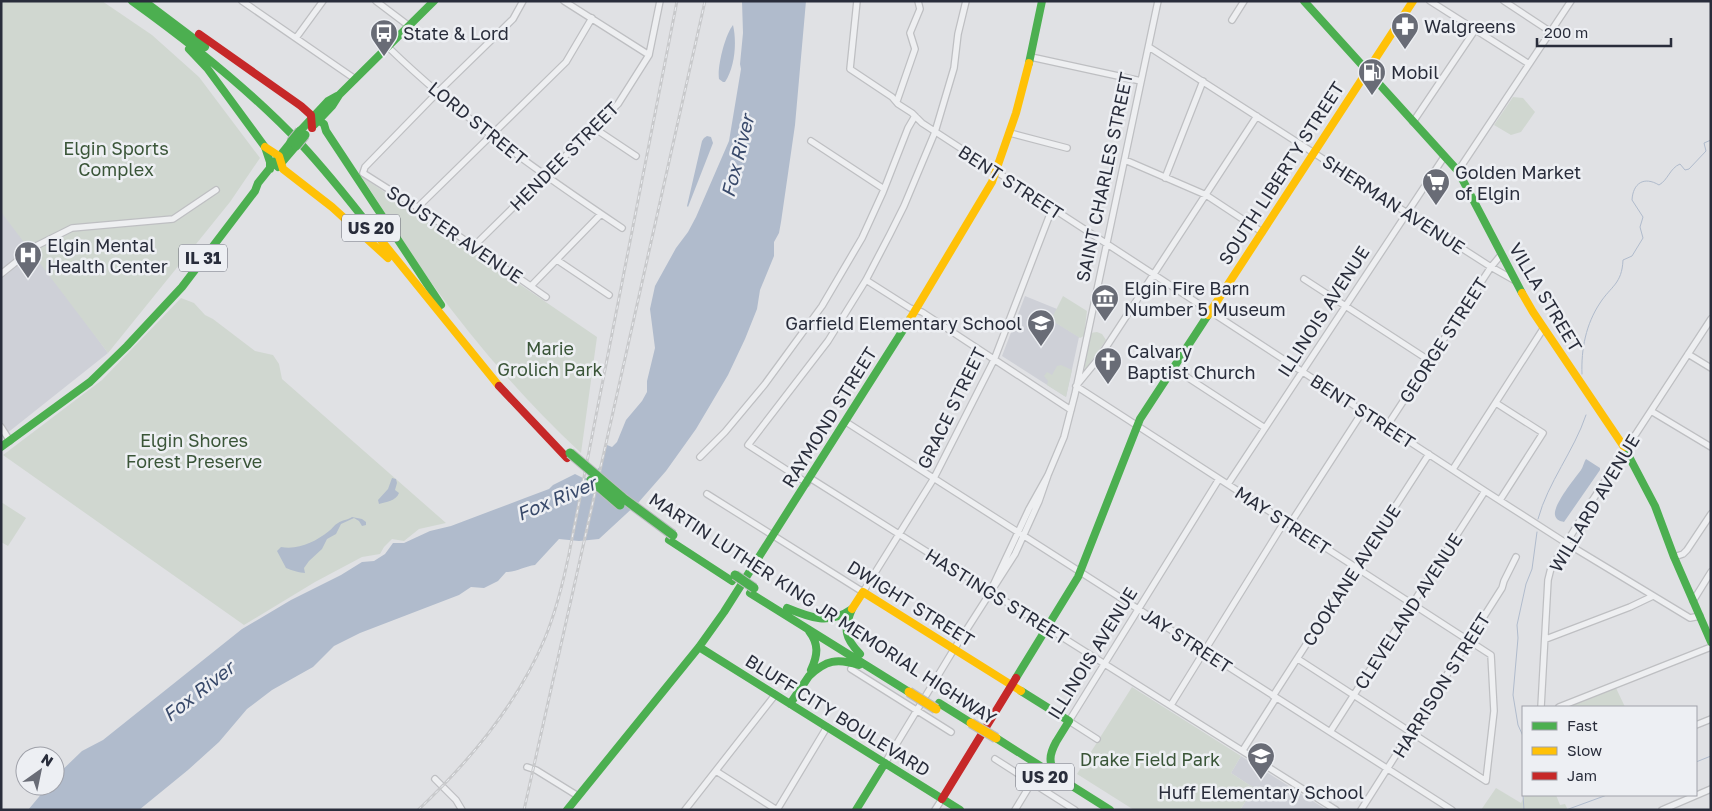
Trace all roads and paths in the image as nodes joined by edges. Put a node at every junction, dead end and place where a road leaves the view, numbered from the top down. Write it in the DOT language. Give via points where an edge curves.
graph roads {
  1 [pos="132,1"];
  2 [pos="144,1"];
  3 [pos="149,1"];
  4 [pos="242,1"];
  5 [pos="323,1"];
  6 [pos="376,1"];
  7 [pos="434,1"];
  8 [pos="523,1"];
  9 [pos="564,1"];
  10 [pos="660,1"];
  11 [pos="857,1"];
  12 [pos="918,1"];
  13 [pos="966,1"];
  14 [pos="1042,1"];
  15 [pos="1158,1"];
  16 [pos="1244,1"];
  17 [pos="1304,1"];
  18 [pos="1413,1"];
  19 [pos="1430,1"];
  20 [pos="1504,1"];
  21 [pos="1571,1"];
  22 [pos="156,18"];
  23 [pos="592,18"];
  24 [pos="1232,20"];
  25 [pos="409,26"];
  26 [pos="1476,30"];
  27 [pos="1551,32"];
  28 [pos="296,38"];
  29 [pos="388,47"];
  30 [pos="1149,47"];
  31 [pos="649,54"];
  32 [pos="1031,57"];
  33 [pos="1529,64"];
  34 [pos="1367,71"];
  35 [pos="355,79"];
  36 [pos="1142,81"];
  37 [pos="1203,81"];
  38 [pos="438,92"];
  39 [pos="897,101"];
  40 [pos="915,116"];
  41 [pos="1257,116"];
  42 [pos="314,122"];
  43 [pos="1413,122"];
  44 [pos="594,128"];
  45 [pos="935,132"];
  46 [pos="1010,133"];
  47 [pos="492,135"];
  48 [pos="811,141"];
  49 [pos="265,147"];
  50 [pos="1067,148"];
  51 [pos="1314,152"];
  52 [pos="636,156"];
  53 [pos="1444,157"];
  54 [pos="280,160"];
  55 [pos="1125,160"];
  56 [pos="270,169"];
  57 [pos="996,171"];
  58 [pos="1458,171"];
  59 [pos="546,177"];
  60 [pos="1165,178"];
  61 [pos="884,189"];
  62 [pos="216,190"];
  63 [pos="255,191"];
  64 [pos="1206,195"];
  65 [pos="417,208"];
  66 [pos="1052,208"];
  67 [pos="1407,212"];
  68 [pos="601,214"];
  69 [pos="622,228"];
  70 [pos="1262,232"];
  71 [pos="1107,244"];
  72 [pos="474,246"];
  73 [pos="1501,255"];
  74 [pos="557,260"];
  75 [pos="1491,267"];
  76 [pos="1,274"];
  77 [pos="1153,274"];
  78 [pos="1304,279"];
  79 [pos="866,280"];
  80 [pos="1514,280"];
  81 [pos="531,286"];
  82 [pos="609,295"];
  83 [pos="546,296"];
  84 [pos="441,304"];
  85 [pos="1346,307"];
  86 [pos="916,310"];
  87 [pos="1210,311"];
  88 [pos="441,315"];
  89 [pos="1711,318"];
  90 [pos="1544,328"];
  91 [pos="1688,354"];
  92 [pos="994,360"];
  93 [pos="1430,361"];
  94 [pos="1173,368"];
  95 [pos="1711,368"];
  96 [pos="1303,372"];
  97 [pos="1076,386"];
  98 [pos="1496,403"];
  99 [pos="1071,410"];
  100 [pos="1651,410"];
  101 [pos="1363,411"];
  102 [pos="846,422"];
  103 [pos="1137,425"];
  104 [pos="1387,426"];
  105 [pos="1,427"];
  106 [pos="1265,428"];
  107 [pos="10,441"];
  108 [pos="1,446"];
  109 [pos="1711,446"];
  110 [pos="1626,450"];
  111 [pos="1429,454"];
  112 [pos="568,455"];
  113 [pos="700,457"];
  114 [pos="1453,469"];
  115 [pos="934,478"];
  116 [pos="1219,479"];
  117 [pos="808,481"];
  118 [pos="1228,484"];
  119 [pos="1485,491"];
  120 [pos="707,494"];
  121 [pos="1500,500"];
  122 [pos="1711,514"];
  123 [pos="1287,523"];
  124 [pos="1022,534"];
  125 [pos="773,535"];
  126 [pos="899,535"];
  127 [pos="1566,543"];
  128 [pos="1516,557"];
  129 [pos="1674,557"];
  130 [pos="1356,568"];
  131 [pos="1081,571"];
  132 [pos="1711,572"];
  133 [pos="752,590"];
  134 [pos="863,592"];
  135 [pos="990,592"];
  136 [pos="1653,596"];
  137 [pos="1693,601"];
  138 [pos="1412,604"];
  139 [pos="787,608"];
  140 [pos="852,608"];
  141 [pos="1139,608"];
  142 [pos="1700,616"];
  143 [pos="805,627"];
  144 [pos="1047,628"];
  145 [pos="1546,639"];
  146 [pos="1469,642"];
  147 [pos="1711,642"];
  148 [pos="699,647"];
  149 [pos="1711,647"];
  150 [pos="954,649"];
  151 [pos="1204,651"];
  152 [pos="860,654"];
  153 [pos="1298,659"];
  154 [pos="1104,663"];
  155 [pos="851,669"];
  156 [pos="878,672"];
  157 [pos="809,676"];
  158 [pos="1012,685"];
  159 [pos="911,689"];
  160 [pos="775,695"];
  161 [pos="1354,695"];
  162 [pos="1275,697"];
  163 [pos="790,704"];
  164 [pos="1171,705"];
  165 [pos="1541,706"];
  166 [pos="1562,706"];
  167 [pos="917,710"];
  168 [pos="1711,719"];
  169 [pos="1069,721"];
  170 [pos="1697,725"];
  171 [pos="827,727"];
  172 [pos="951,732"];
  173 [pos="1330,732"];
  174 [pos="1410,733"];
  175 [pos="1097,739"];
  176 [pos="994,741"];
  177 [pos="1243,750"];
  178 [pos="996,759"];
  179 [pos="885,763"];
  180 [pos="526,766"];
  181 [pos="1388,768"];
  182 [pos="716,771"];
  183 [pos="435,779"];
  184 [pos="1061,780"];
  185 [pos="1032,782"];
  186 [pos="1711,790"];
  187 [pos="578,796"];
  188 [pos="1696,796"];
  189 [pos="1697,796"];
  190 [pos="942,799"];
  191 [pos="462,810"];
  192 [pos="567,810"];
  193 [pos="685,810"];
  194 [pos="777,810"];
  195 [pos="856,810"];
  196 [pos="935,810"];
  197 [pos="960,810"];
  198 [pos="1015,810"];
  199 [pos="1074,810"];
  200 [pos="1097,810"];
  201 [pos="1110,810"];
  202 [pos="1336,810"];
  203 [pos="1361,810"];
  204 [pos="1452,810"];
  205 [pos="1662,810"];
  1 -- 22 [label="main road, MARTIN LUTHER KING JR MEMORIAL HIGHWAY / US 20"];
  2 -- 84 [label="main road, MARTIN LUTHER KING JR MEMORIAL HIGHWAY / US 20" via="195,39 282,117 328,166"];
  3 -- 42 [label="main road" via="301,106"];
  4 -- 28 [label="street"];
  5 -- 28 [label="street"];
  6 -- 25 [label="street"];
  7 -- 25 [label="main road, IL 31"];
  8 -- 38 [label="street" via="513,19"];
  9 -- 23 [label="street"];
  10 -- 31 [label="street, HENDEE STREET"];
  11 -- 39 [label="street, BENT STREET" via="850,70"];
  12 -- 39 [label="street" via="920,9 910,33 914,53"];
  13 -- 45 [label="street" via="954,68"];
  14 -- 32 [label="main road, RAYMOND STREET"];
  15 -- 30 [label="street, SAINT CHARLES STREET"];
  16 -- 24 [label="street"];
  17 -- 34 [label="main road, VILLA STREET"];
  18 -- 34 [label="main road, SOUTH LIBERTY STREET"];
  19 -- 26 [label="street"];
  20 -- 27 [label="street"];
  21 -- 27 [label="street"];
  22 -- 49 [label="main road" via="207,68"];
  22 -- 88 [label="main road, MARTIN LUTHER KING JR MEMORIAL HIGHWAY / US 20" via="225,71 290,133"];
  23 -- 31 [label="street"];
  23 -- 47 [label="street" via="566,62"];
  25 -- 29 [label="main road, IL 31"];
  26 -- 33 [label="street"];
  26 -- 43 [label="street"];
  27 -- 33 [label="street"];
  28 -- 35 [label="street"];
  29 -- 35 [label="main road, IL 31"];
  29 -- 38 [label="street, LORD STREET"];
  30 -- 36 [label="street, SAINT CHARLES STREET"];
  30 -- 37 [label="street, SHERMAN AVENUE"];
  31 -- 44 [label="street, HENDEE STREET" via="618,104"];
  32 -- 36 [label="street"];
  32 -- 46 [label="main road, RAYMOND STREET"];
  33 -- 58 [label="street"];
  34 -- 43 [label="main road, VILLA STREET"];
  34 -- 51 [label="main road, SOUTH LIBERTY STREET"];
  35 -- 42 [label="main road, IL 31" via="328,101"];
  36 -- 55 [label="street, SAINT CHARLES STREET"];
  37 -- 41 [label="street, SHERMAN AVENUE"];
  37 -- 60 [label="street"];
  38 -- 47 [label="street, LORD STREET"];
  38 -- 65 [label="street, SOUSTER AVENUE" via="365,167 364,172"];
  39 -- 40 [label="street, BENT STREET"];
  40 -- 45 [label="street, BENT STREET"];
  40 -- 61 [label="street"];
  41 -- 51 [label="street, SHERMAN AVENUE"];
  41 -- 64 [label="street"];
  42 -- 54 [label="main road, IL 31, bridge"];
  42 -- 84 [label="main road" via="323,122"];
  43 -- 53 [label="main road, VILLA STREET"];
  44 -- 52 [label="street"];
  44 -- 59 [label="street, HENDEE STREET"];
  45 -- 57 [label="street, BENT STREET"];
  45 -- 79 [label="street" via="904,206"];
  46 -- 50 [label="street"];
  46 -- 57 [label="main road, RAYMOND STREET"];
  47 -- 59 [label="street, LORD STREET"];
  47 -- 65 [label="street"];
  48 -- 61 [label="street"];
  49 -- 54 [label="main road"];
  49 -- 56 [label="main road"];
  51 -- 67 [label="street, SHERMAN AVENUE"];
  51 -- 70 [label="main road, SOUTH LIBERTY STREET"];
  53 -- 58 [label="main road, VILLA STREET"];
  53 -- 67 [label="street, ILLINOIS AVENUE"];
  54 -- 56 [label="main road, IL 31"];
  54 -- 63 [label="main road, IL 31" via="262,187"];
  54 -- 88 [label="main road" via="283,168 385,255"];
  55 -- 60 [label="street"];
  55 -- 71 [label="street, SAINT CHARLES STREET"];
  56 -- 63 [label="main road, IL 31"];
  57 -- 66 [label="street, BENT STREET"];
  57 -- 86 [label="main road, RAYMOND STREET"];
  58 -- 73 [label="main road, VILLA STREET"];
  59 -- 68 [label="street, LORD STREET"];
  59 -- 72 [label="street, HENDEE STREET"];
  60 -- 64 [label="street"];
  61 -- 113 [label="street" via="846,267 802,336 725,432"];
  62 -- 76 [label="street" via="173,219 72,228 36,246"];
  63 -- 107 [label="main road, IL 31" via="182,287 127,346 90,382"];
  64 -- 70 [label="street"];
  64 -- 77 [label="street"];
  65 -- 72 [label="street, SOUSTER AVENUE"];
  66 -- 71 [label="street, BENT STREET"];
  66 -- 92 [label="street, GRACE STREET"];
  67 -- 75 [label="street, SHERMAN AVENUE"];
  67 -- 85 [label="street, ILLINOIS AVENUE"];
  68 -- 69 [label="street, LORD STREET"];
  68 -- 74 [label="street"];
  70 -- 87 [label="main road, SOUTH LIBERTY STREET"];
  71 -- 77 [label="street, BENT STREET"];
  71 -- 97 [label="street, SAINT CHARLES STREET"];
  72 -- 81 [label="street, SOUSTER AVENUE"];
  73 -- 75 [label="street, GEORGE STREET"];
  73 -- 80 [label="main road, VILLA STREET"];
  74 -- 81 [label="street"];
  74 -- 82 [label="street"];
  75 -- 80 [label="street, SHERMAN AVENUE"];
  75 -- 93 [label="street, GEORGE STREET"];
  77 -- 87 [label="street, BENT STREET"];
  77 -- 97 [label="street" via="1099,358"];
  78 -- 85 [label="street"];
  79 -- 86 [label="street"];
  79 -- 117 [label="street, HASTINGS STREET" via="828,341 748,445"];
  80 -- 90 [label="main road, VILLA STREET"];
  81 -- 83 [label="street, SOUSTER AVENUE"];
  84 -- 112 [label="main road, MARTIN LUTHER KING JR MEMORIAL HIGHWAY / US 20"];
  85 -- 93 [label="street"];
  85 -- 96 [label="street, ILLINOIS AVENUE"];
  86 -- 92 [label="street"];
  86 -- 102 [label="main road, RAYMOND STREET"];
  87 -- 94 [label="main road, SOUTH LIBERTY STREET"];
  87 -- 96 [label="street, BENT STREET"];
  88 -- 112 [label="main road, MARTIN LUTHER KING JR MEMORIAL HIGHWAY / US 20" via="505,393"];
  89 -- 91 [label="street, WILLARD AVENUE"];
  90 -- 98 [label="street"];
  90 -- 110 [label="main road, VILLA STREET"];
  91 -- 95 [label="street"];
  91 -- 100 [label="street, WILLARD AVENUE"];
  92 -- 99 [label="street"];
  92 -- 115 [label="street, GRACE STREET"];
  93 -- 104 [label="street, GEORGE STREET"];
  94 -- 103 [label="main road, SOUTH LIBERTY STREET"];
  94 -- 106 [label="street"];
  96 -- 101 [label="street, BENT STREET"];
  96 -- 106 [label="street, ILLINOIS AVENUE"];
  97 -- 99 [label="street, SAINT CHARLES STREET"];
  97 -- 103 [label="street, MAY STREET"];
  98 -- 114 [label="street"];
  98 -- 121 [label="street" via="1543,433"];
  99 -- 124 [label="street, SAINT CHARLES STREET" via="1064,437 1029,510"];
  100 -- 109 [label="street"];
  100 -- 110 [label="street, WILLARD AVENUE"];
  101 -- 104 [label="street, BENT STREET"];
  101 -- 123 [label="street"];
  102 -- 115 [label="street, JAY STREET"];
  102 -- 117 [label="main road, RAYMOND STREET"];
  103 -- 116 [label="street, MAY STREET"];
  103 -- 131 [label="main road, SOUTH LIBERTY STREET"];
  104 -- 111 [label="street, BENT STREET"];
  105 -- 107 [label="street"];
  106 -- 118 [label="street, ILLINOIS AVENUE"];
  107 -- 108 [label="main road, IL 31"];
  110 -- 127 [label="street, WILLARD AVENUE"];
  110 -- 129 [label="main road, VILLA STREET" via="1646,488"];
  111 -- 114 [label="street, BENT STREET"];
  111 -- 130 [label="street, COOKANE AVENUE"];
  112 -- 133 [label="main road, MARTIN LUTHER KING JR MEMORIAL HIGHWAY / US 20, bridge" via="671,538"];
  114 -- 119 [label="street, BENT STREET"];
  115 -- 124 [label="street, JAY STREET"];
  115 -- 126 [label="street, GRACE STREET"];
  116 -- 118 [label="street, MAY STREET"];
  116 -- 141 [label="street, ILLINOIS AVENUE"];
  117 -- 125 [label="main road, RAYMOND STREET"];
  117 -- 126 [label="street, HASTINGS STREET"];
  118 -- 123 [label="street, MAY STREET"];
  119 -- 121 [label="street, BENT STREET"];
  119 -- 138 [label="street, CLEVELAND AVENUE"];
  120 -- 125 [label="street, DWIGHT STREET"];
  121 -- 127 [label="street, BENT STREET"];
  122 -- 129 [label="street" via="1687,550"];
  123 -- 130 [label="street, MAY STREET"];
  123 -- 151 [label="street"];
  124 -- 131 [label="street, JAY STREET"];
  124 -- 135 [label="street, SAINT CHARLES STREET"];
  125 -- 134 [label="street, DWIGHT STREET"];
  125 -- 148 [label="main road, RAYMOND STREET"];
  126 -- 134 [label="street, GRACE STREET"];
  126 -- 135 [label="street, HASTINGS STREET"];
  127 -- 136 [label="street, BENT STREET"];
  127 -- 145 [label="street, WILLARD AVENUE" via="1550,573"];
  128 -- 146 [label="street, HARRISON STREET" via="1502,588"];
  129 -- 137 [label="main road, VILLA STREET"];
  130 -- 138 [label="street, MAY STREET"];
  130 -- 153 [label="street, COOKANE AVENUE"];
  131 -- 141 [label="street, JAY STREET"];
  131 -- 144 [label="main road, SOUTH LIBERTY STREET"];
  132 -- 137 [label="street"];
  133 -- 139 [label="main road, MARTIN LUTHER KING JR MEMORIAL HIGHWAY / US 20"];
  133 -- 143 [label="main road, MARTIN LUTHER KING JR MEMORIAL HIGHWAY / US 20"];
  134 -- 140 [label="main road, GRACE STREET"];
  134 -- 150 [label="main road, DWIGHT STREET"];
  135 -- 144 [label="street, HASTINGS STREET"];
  135 -- 150 [label="street, SAINT CHARLES STREET"];
  136 -- 142 [label="street, BENT STREET" via="1690,618"];
  136 -- 145 [label="street"];
  137 -- 142 [label="main road, VILLA STREET"];
  138 -- 146 [label="street, MAY STREET"];
  138 -- 161 [label="street, CLEVELAND AVENUE"];
  139 -- 140 [label="main road" via="825,620 845,615"];
  139 -- 152 [label="main road, MARTIN LUTHER KING JR MEMORIAL HIGHWAY / US 20"];
  140 -- 152 [label="main road" via="845,631"];
  141 -- 151 [label="street, JAY STREET"];
  141 -- 154 [label="street, ILLINOIS AVENUE"];
  142 -- 147 [label="main road, VILLA STREET"];
  143 -- 156 [label="main road, MARTIN LUTHER KING JR MEMORIAL HIGHWAY / US 20"];
  143 -- 157 [label="main road" via="817,645 816,660"];
  144 -- 154 [label="street, HASTINGS STREET"];
  144 -- 158 [label="main road, SOUTH LIBERTY STREET"];
  145 -- 165 [label="street, WILLARD AVENUE"];
  146 -- 174 [label="street, HARRISON STREET"];
  146 -- 174 [label="street, MAY STREET" via="1491,655 1494,711 1486,781"];
  148 -- 160 [label="main road, BLUFF CITY BOULEVARD"];
  148 -- 187 [label="main road, RAYMOND STREET"];
  149 -- 166 [label="street"];
  150 -- 158 [label="main road, DWIGHT STREET"];
  150 -- 167 [label="street, SAINT CHARLES STREET"];
  151 -- 162 [label="street, JAY STREET"];
  151 -- 164 [label="street"];
  152 -- 159 [label="main road, MARTIN LUTHER KING JR MEMORIAL HIGHWAY / US 20"];
  153 -- 161 [label="street"];
  153 -- 162 [label="street, COOKANE AVENUE"];
  154 -- 164 [label="street, HASTINGS STREET"];
  154 -- 169 [label="street, ILLINOIS AVENUE"];
  155 -- 167 [label="street"];
  156 -- 157 [label="main road" via="838,660 828,661"];
  156 -- 159 [label="main road, MARTIN LUTHER KING JR MEMORIAL HIGHWAY / US 20"];
  157 -- 163 [label="main road"];
  158 -- 169 [label="main road, DWIGHT STREET"];
  158 -- 190 [label="main road, SOUTH LIBERTY STREET"];
  159 -- 176 [label="main road, MARTIN LUTHER KING JR MEMORIAL HIGHWAY / US 20, bridge"];
  160 -- 163 [label="main road, BLUFF CITY BOULEVARD"];
  160 -- 182 [label="street"];
  161 -- 173 [label="street, CLEVELAND AVENUE"];
  161 -- 174 [label="street"];
  162 -- 173 [label="street, JAY STREET"];
  162 -- 177 [label="street, COOKANE AVENUE"];
  163 -- 171 [label="main road, BLUFF CITY BOULEVARD"];
  164 -- 177 [label="street, HASTINGS STREET"];
  167 -- 172 [label="street"];
  167 -- 179 [label="street, SAINT CHARLES STREET"];
  168 -- 170 [label="street"];
  169 -- 175 [label="street, DWIGHT STREET"];
  169 -- 184 [label="main road, ILLINOIS AVENUE" via="1050,753 1049,761"];
  171 -- 179 [label="main road, BLUFF CITY BOULEVARD"];
  171 -- 194 [label="street"];
  173 -- 181 [label="street, JAY STREET"];
  174 -- 181 [label="street, HARRISON STREET"];
  176 -- 184 [label="main road, MARTIN LUTHER KING JR MEMORIAL HIGHWAY / US 20"];
  176 -- 200 [label="main road, MARTIN LUTHER KING JR MEMORIAL HIGHWAY / US 20"];
  177 -- 202 [label="street, HASTINGS STREET"];
  178 -- 185 [label="street"];
  179 -- 190 [label="main road, BLUFF CITY BOULEVARD"];
  179 -- 195 [label="main road, SAINT CHARLES STREET"];
  180 -- 187 [label="street"];
  181 -- 203 [label="street, HARRISON STREET"];
  181 -- 204 [label="street, JAY STREET"];
  182 -- 193 [label="street"];
  182 -- 194 [label="street"];
  183 -- 191 [label="street"];
  184 -- 201 [label="main road, MARTIN LUTHER KING JR MEMORIAL HIGHWAY / US 20"];
  185 -- 198 [label="street"];
  185 -- 199 [label="street"];
  186 -- 189 [label="street"];
  187 -- 192 [label="main road, RAYMOND STREET"];
  188 -- 205 [label="street"];
  190 -- 196 [label="street, SOUTH LIBERTY STREET"];
  190 -- 197 [label="main road, BLUFF CITY BOULEVARD"];
}
